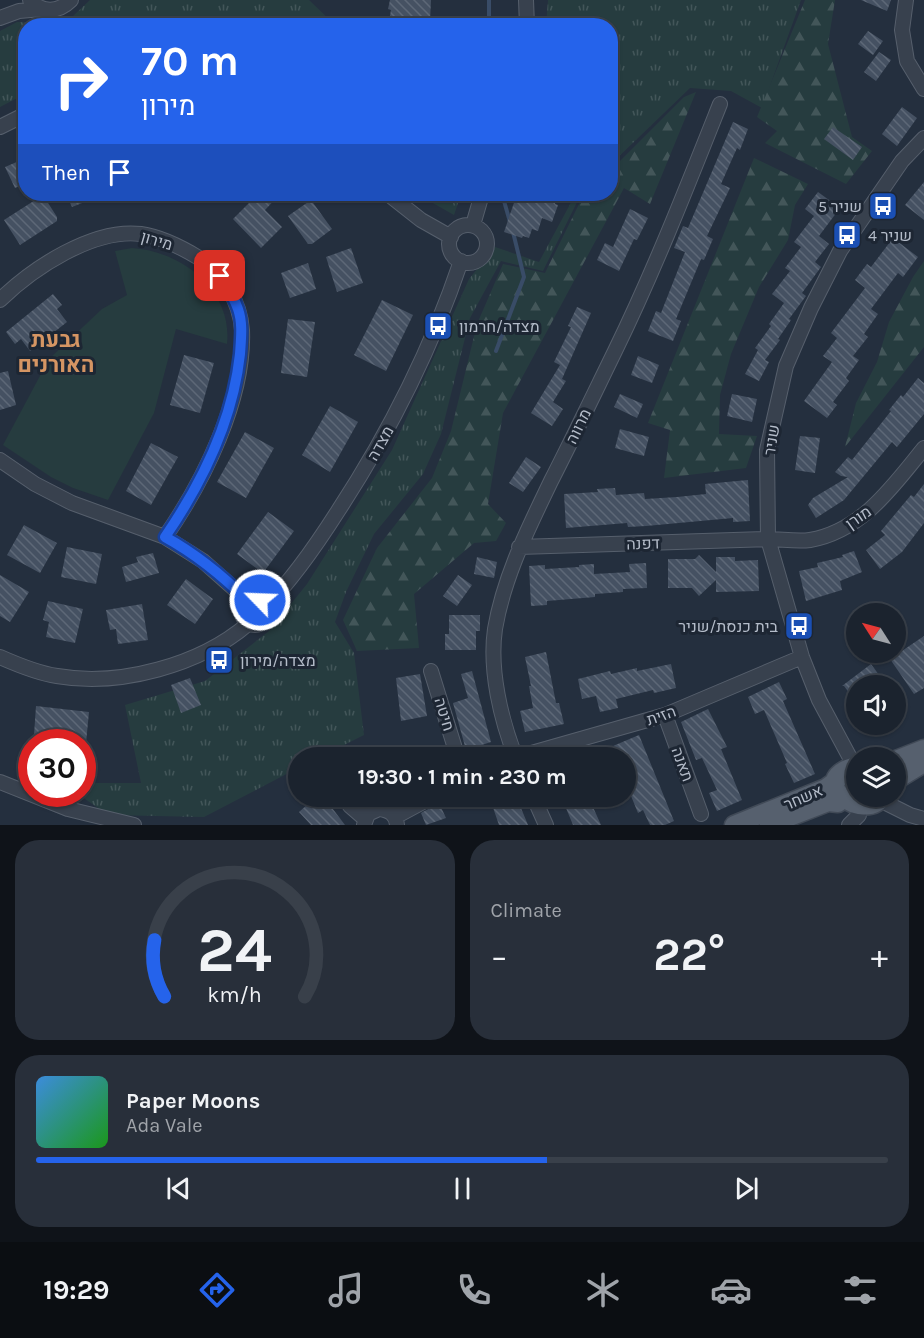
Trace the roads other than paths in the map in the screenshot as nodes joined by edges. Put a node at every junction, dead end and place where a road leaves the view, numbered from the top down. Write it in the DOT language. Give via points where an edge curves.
graph roads {
  1 [pos="30,0"];
  2 [pos="71,0"];
  3 [pos="526,0"];
  4 [pos="906,0"];
  5 [pos="42,9"];
  6 [pos="0,18"];
  7 [pos="526,18"];
  8 [pos="924,90"];
  9 [pos="720,104"];
  10 [pos="18,118"];
  11 [pos="0,127"];
  12 [pos="924,138"];
  13 [pos="397,201"];
  14 [pos="480,201"];
  15 [pos="473,225"];
  16 [pos="451,237"];
  17 [pos="461,261"];
  18 [pos="0,300"];
  19 [pos="924,448"];
  20 [pos="0,460"];
  21 [pos="165,537"];
  22 [pos="768,539"];
  23 [pos="519,547"];
  24 [pos="248,601"];
  25 [pos="266,606"];
  26 [pos="248,624"];
  27 [pos="0,657"];
  28 [pos="802,657"];
  29 [pos="431,671"];
  30 [pos="665,715"];
  31 [pos="455,747"];
  32 [pos="511,747"];
  33 [pos="551,747"];
  34 [pos="846,749"];
  35 [pos="924,749"];
  36 [pos="906,756"];
  37 [pos="924,763"];
  38 [pos="846,770"];
  39 [pos="906,774"];
  40 [pos="837,780"];
  41 [pos="0,782"];
  42 [pos="838,803"];
  43 [pos="352,807"];
  44 [pos="417,807"];
  45 [pos="538,807"];
  46 [pos="877,807"];
  47 [pos="896,807"];
  48 [pos="701,813"];
  49 [pos="924,819"];
  50 [pos="854,820"];
  51 [pos="396,821"];
  52 [pos="364,822"];
  53 [pos="134,825"];
  54 [pos="546,825"];
  55 [pos="734,825"];
  56 [pos="768,825"];
  1 -- 5 [label="street"];
  2 -- 5 [label="street" via="58,9"];
  3 -- 7 [label="street"];
  4 -- 8 [label="street" via="902,30 907,61"];
  5 -- 6 [label="street" via="19,10"];
  9 -- 23 [label="street, מרווה" via="617,346"];
  10 -- 11 [label="street"];
  12 -- 22 [label="street, שניר" via="902,161 840,251 786,366 767,450"];
  13 -- 16 [label="street"];
  14 -- 15 [label="street"];
  15 -- 16 [label="street" via="460,227"];
  15 -- 17 [label="street" via="486,236 487,249 478,260"];
  16 -- 17 [label="street" via="451,251"];
  17 -- 25 [label="street, מצדה" via="432,339 384,436 309,554"];
  18 -- 21 [label="street, מירון" via="60,255 124,233 156,237 183,248 206,263 225,284 238,310 242,330 232,399 209,461"];
  19 -- 22 [label="street, מורן" via="881,501 839,531 809,540"];
  20 -- 21 [label="street" via="72,503"];
  21 -- 24 [label="street" via="215,571"];
  22 -- 23 [label="street, דפנה"];
  22 -- 28 [label="street, שניר"];
  23 -- 32 [label="street, מרווה" via="503,592 495,632 495,675"];
  24 -- 25 [label="street" via="260,600"];
  24 -- 26 [label="street" via="242,614"];
  25 -- 26 [label="street" via="268,613 263,623"];
  26 -- 27 [label="street" via="227,640 192,657 118,678 86,680 56,676"];
  28 -- 30 [label="street, הזית"];
  28 -- 34 [label="street, שניר" via="819,700"];
  29 -- 31 [label="street, חיטה"];
  30 -- 33 [label="street, הזית"];
  30 -- 48 [label="street, תאנה"];
  35 -- 36 [label="main road"];
  37 -- 39 [label="main road"];
  38 -- 40 [label="main road, אשחר"];
  40 -- 42 [label="main road"];
  40 -- 55 [label="main road, אשחר"];
  41 -- 53 [label="street" via="68,809"];
  42 -- 50 [label="main road"];
  42 -- 56 [label="main road, אשחר" via="828,802"];
  43 -- 52 [label="street"];
  44 -- 51 [label="street"];
  45 -- 54 [label="street"];
  46 -- 50 [label="main road"];
  47 -- 49 [label="street"];
  51 -- 52 [label="street" via="391,812 379,808"];
}
